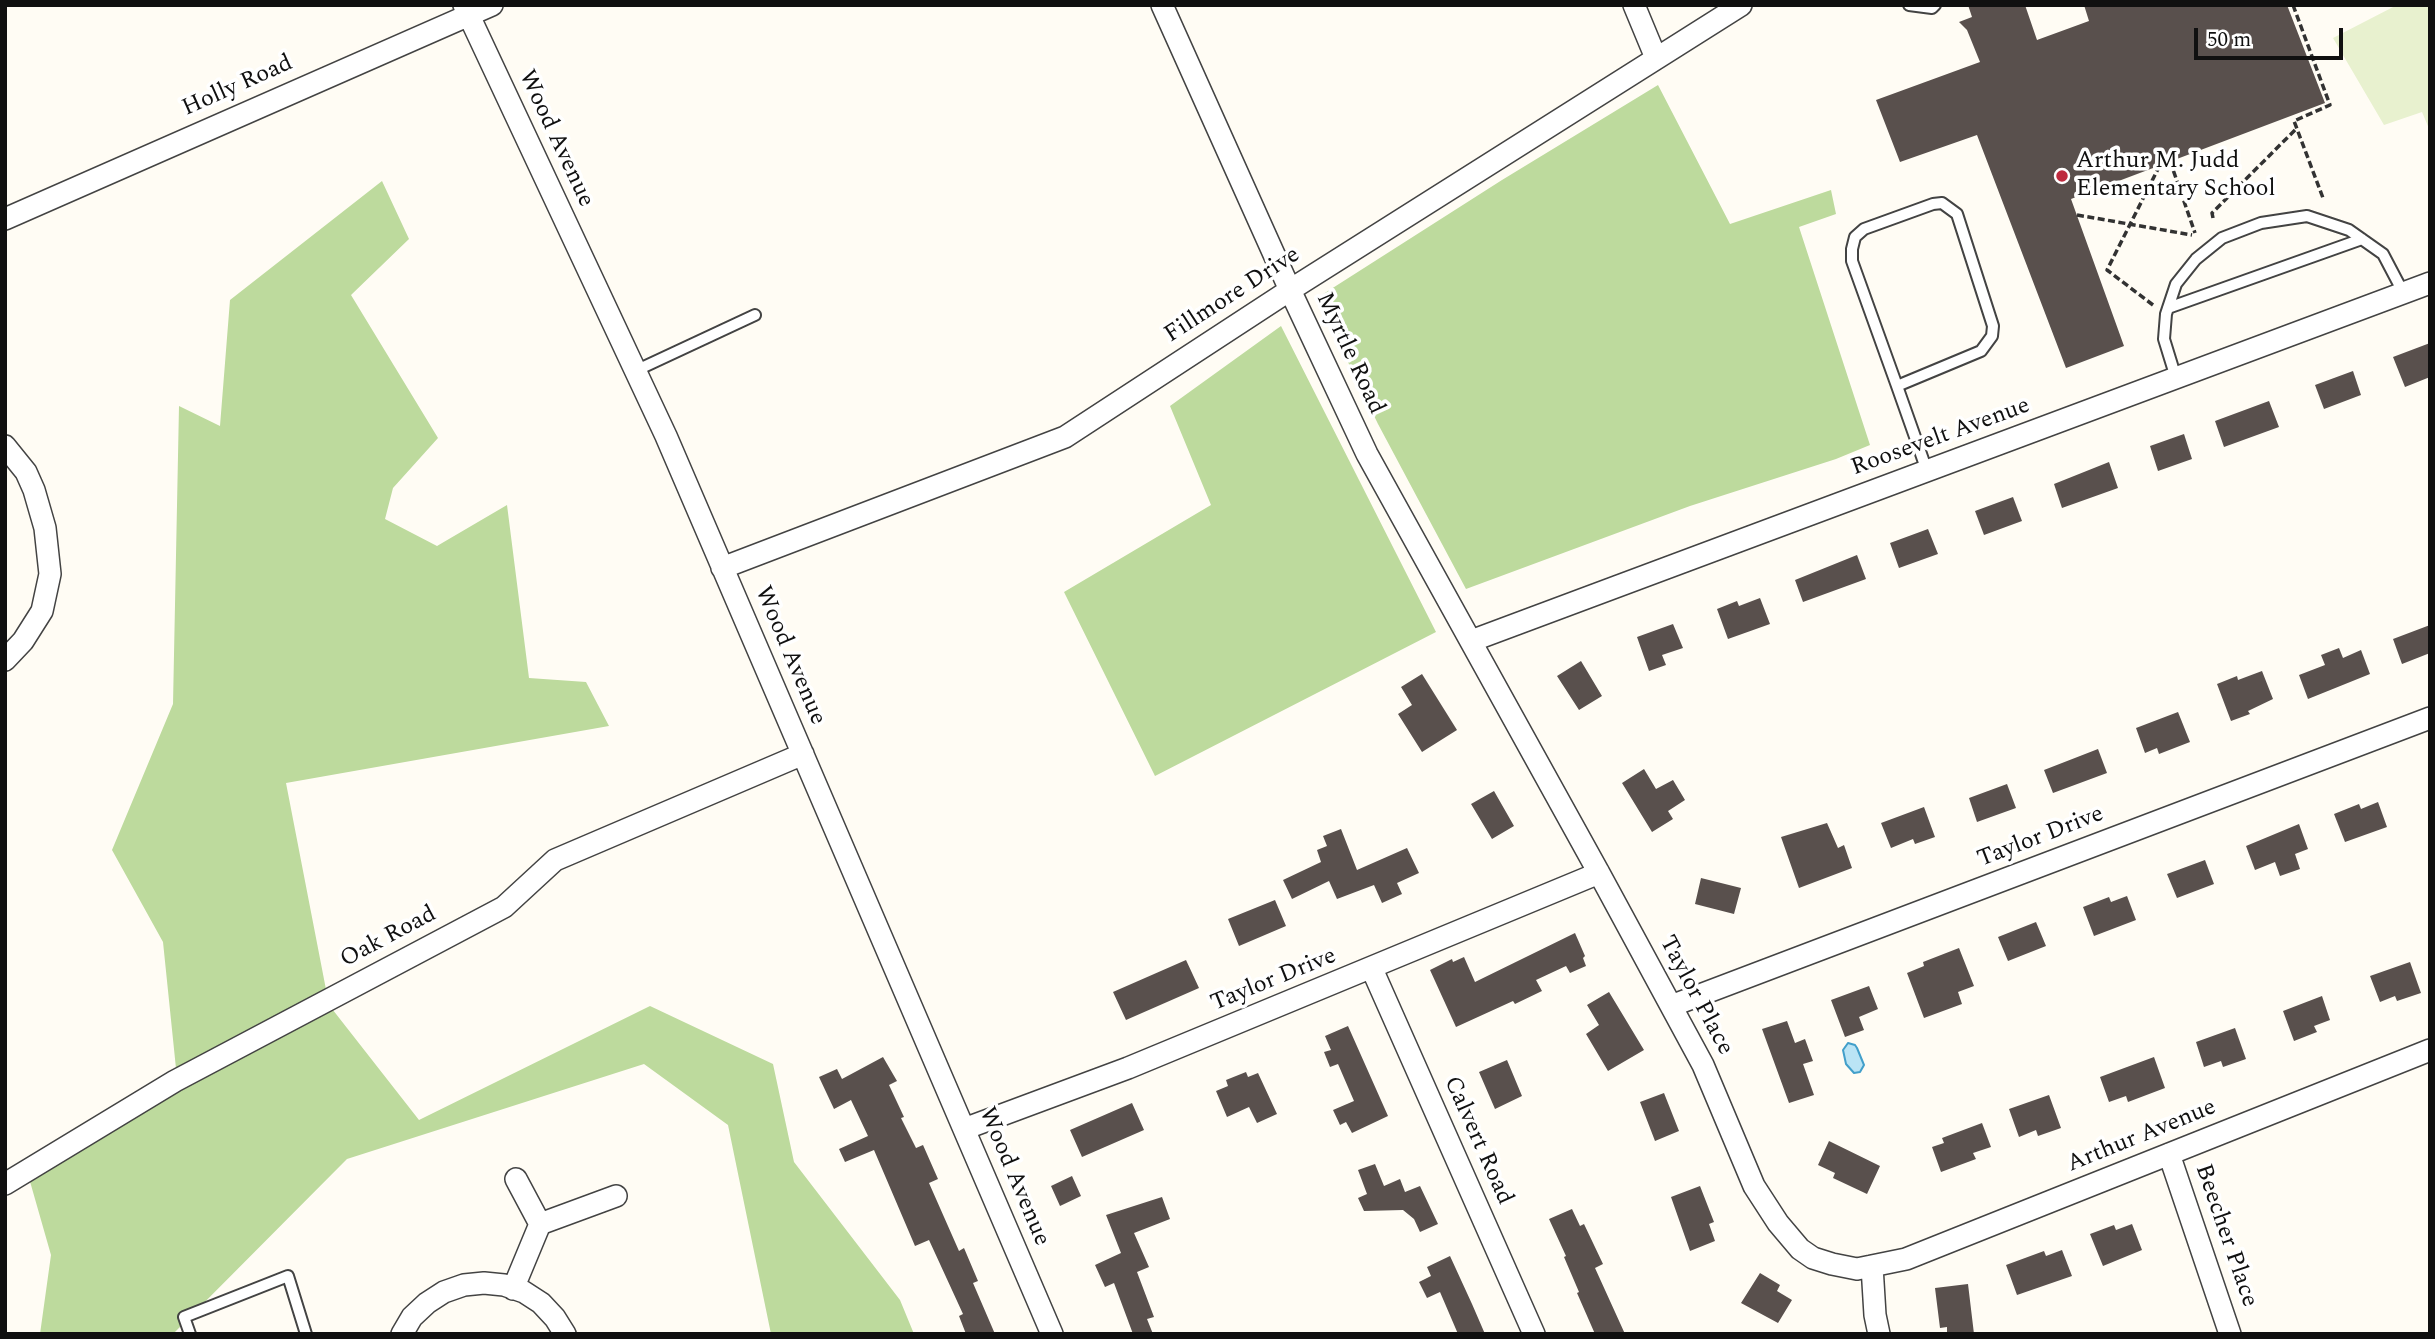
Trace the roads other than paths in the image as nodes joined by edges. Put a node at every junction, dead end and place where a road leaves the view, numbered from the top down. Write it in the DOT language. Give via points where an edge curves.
graph roads {
  1 [pos="492,5"];
  2 [pos="1162,5"];
  3 [pos="1634,5"];
  4 [pos="1741,5"];
  5 [pos="1909,5"];
  6 [pos="1935,5"];
  7 [pos="466,10"];
  8 [pos="1656,58"];
  9 [pos="5,219"];
  10 [pos="2362,239"];
  11 [pos="2430,283"];
  12 [pos="1290,290"];
  13 [pos="2404,294"];
  14 [pos="2168,308"];
  15 [pos="755,316"];
  16 [pos="635,371"];
  17 [pos="2176,379"];
  18 [pos="1897,386"];
  19 [pos="5,446"];
  20 [pos="1927,471"];
  21 [pos="722,568"];
  22 [pos="1471,641"];
  23 [pos="5,660"];
  24 [pos="2430,718"];
  25 [pos="803,754"];
  26 [pos="1599,873"];
  27 [pos="1372,969"];
  28 [pos="1671,1006"];
  29 [pos="2430,1050"];
  30 [pos="964,1129"];
  31 [pos="2169,1154"];
  32 [pos="516,1179"];
  33 [pos="5,1184"];
  34 [pos="616,1196"];
  35 [pos="540,1224"];
  36 [pos="1872,1266"];
  37 [pos="513,1289"];
  38 [pos="190,1334"];
  39 [pos="306,1334"];
  40 [pos="402,1334"];
  41 [pos="565,1334"];
  42 [pos="1052,1334"];
  43 [pos="1534,1334"];
  44 [pos="1879,1334"];
  45 [pos="2230,1334"];
  1 -- 7 [label="street, Holly Road"];
  2 -- 12 [label="street, Myrtle Road"];
  3 -- 8 [label="street"];
  4 -- 8 [label="street, Fillmore Drive"];
  5 -- 6 [label="lane"];
  7 -- 9 [label="street, Holly Road"];
  7 -- 16 [label="street, Wood Avenue"];
  8 -- 12 [label="street, Fillmore Drive"];
  10 -- 13 [label="lane" via="2383,254"];
  10 -- 14 [label="lane"];
  10 -- 14 [label="lane" via="2307,216 2260,223 2222,238 2196,259 2176,284"];
  11 -- 13 [label="street, Roosevelt Avenue"];
  12 -- 21 [label="street, Fillmore Drive" via="1066,437"];
  12 -- 22 [label="street, Myrtle Road" via="1367,454"];
  13 -- 17 [label="street, Roosevelt Avenue"];
  14 -- 17 [label="lane" via="2164,339"];
  15 -- 16 [label="lane"];
  16 -- 21 [label="street, Wood Avenue"];
  17 -- 20 [label="street, Roosevelt Avenue"];
  18 -- 18 [label="lane" via="1852,261 1852,249 1855,237 1864,229 1942,204 1956,214 1993,326 1992,336 1981,351"];
  18 -- 20 [label="lane"];
  19 -- 23 [label="street" via="34,490 45,528 50,573 42,611"];
  20 -- 22 [label="street, Roosevelt Avenue"];
  21 -- 25 [label="street, Wood Avenue"];
  22 -- 26 [label="street, Taylor Place"];
  24 -- 28 [label="street, Taylor Drive"];
  25 -- 30 [label="street, Wood Avenue"];
  25 -- 33 [label="street, Oak Road" via="555,860 504,907 175,1081"];
  26 -- 27 [label="street, Taylor Drive"];
  26 -- 28 [label="street, Taylor Place"];
  27 -- 30 [label="street, Taylor Drive"];
  27 -- 43 [label="street, Calvert Road"];
  28 -- 36 [label="street, Taylor Place" via="1703,1065 1754,1186 1778,1223 1813,1258 1857,1269"];
  29 -- 31 [label="street, Arthur Avenue"];
  30 -- 42 [label="street, Wood Avenue"];
  31 -- 36 [label="street, Arthur Avenue" via="1906,1259"];
  31 -- 45 [label="street, Beecher Place"];
  32 -- 35 [label="street"];
  34 -- 35 [label="street"];
  35 -- 37 [label="street"];
  36 -- 44 [label="street"];
  37 -- 40 [label="street" via="484,1283 444,1292 412,1317"];
  37 -- 41 [label="street" via="541,1303"];
  38 -- 39 [label="lane" via="184,1317 288,1276"];
}
